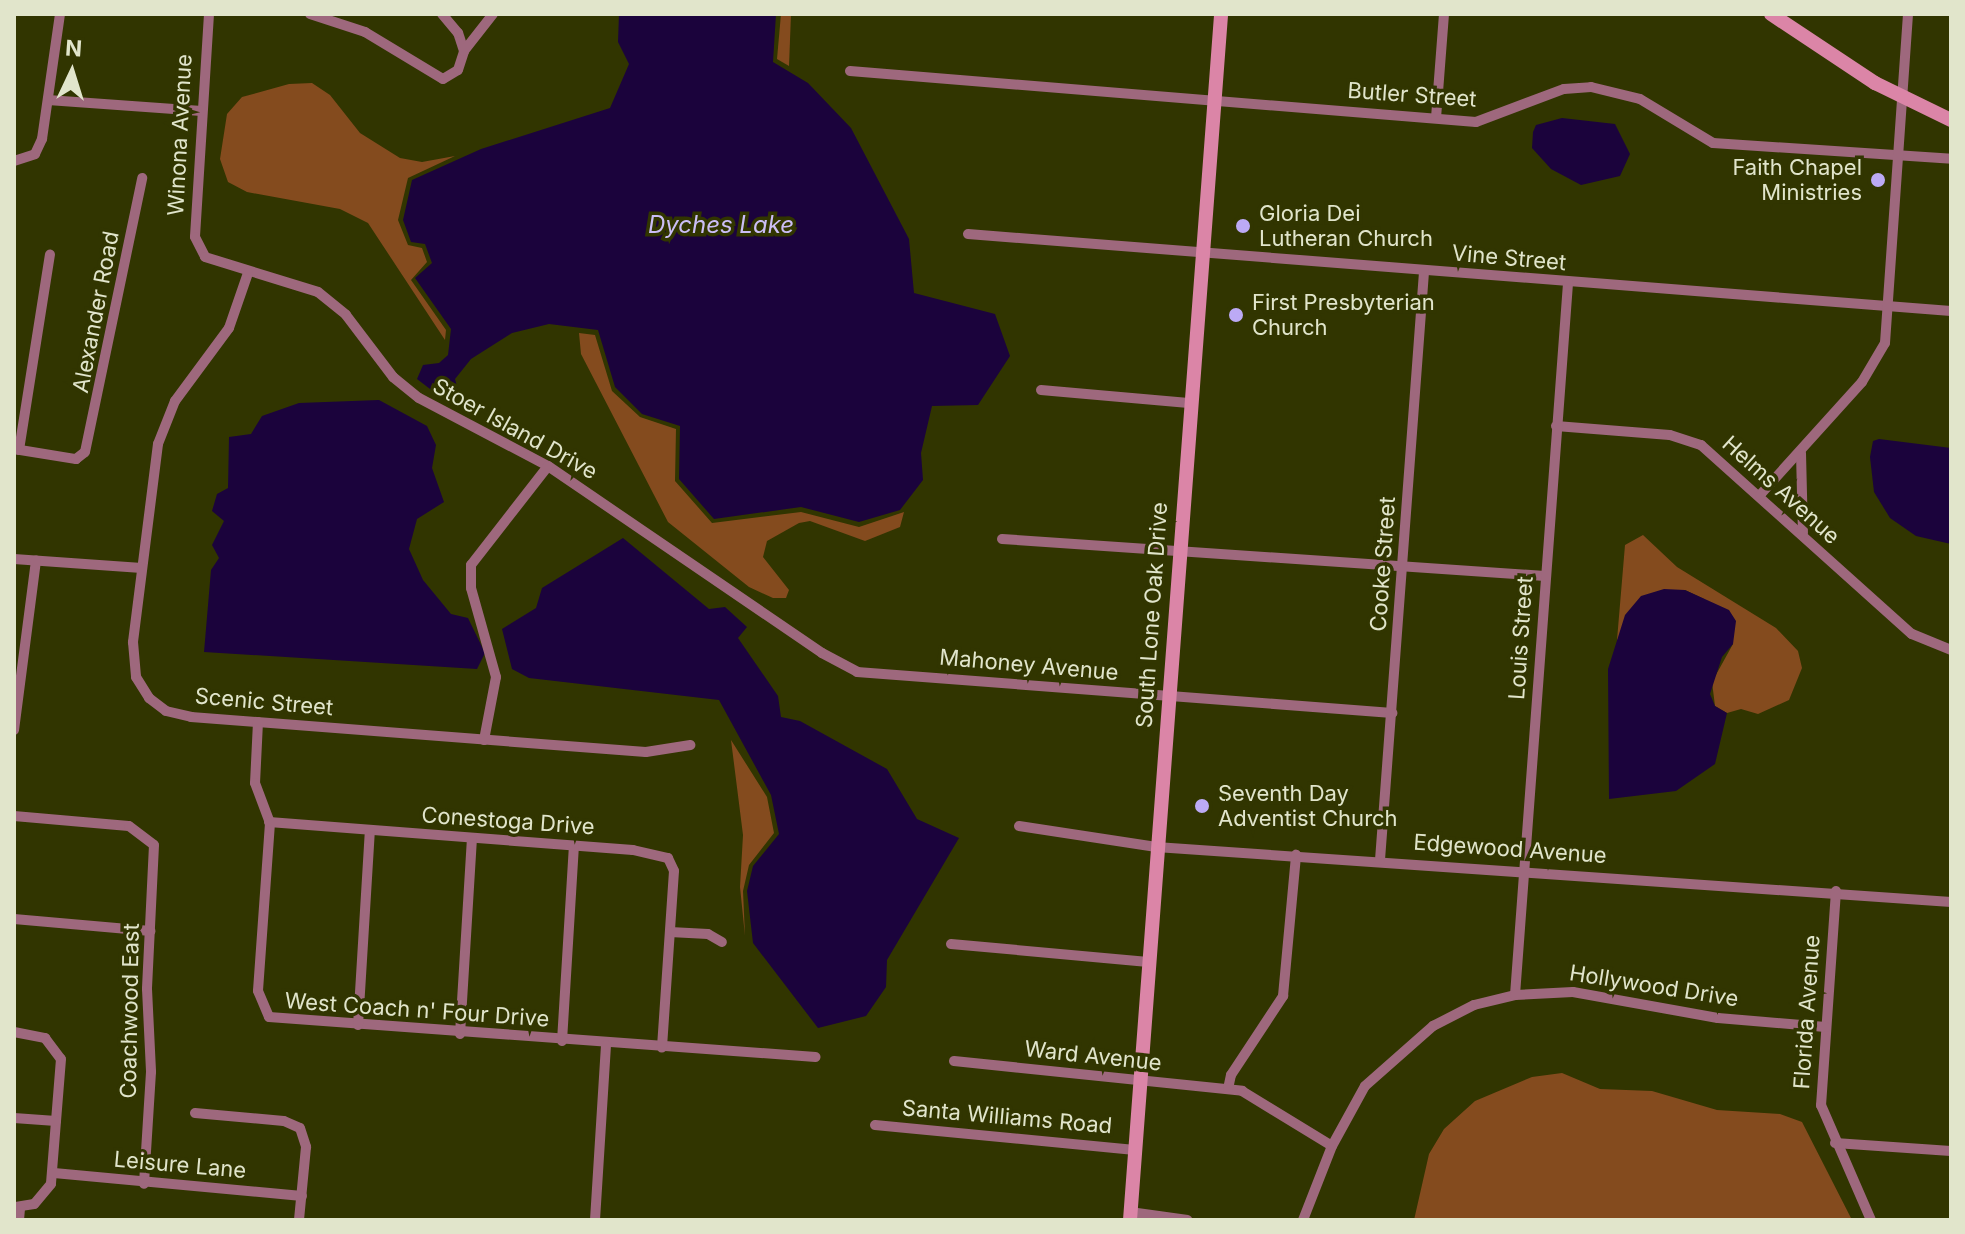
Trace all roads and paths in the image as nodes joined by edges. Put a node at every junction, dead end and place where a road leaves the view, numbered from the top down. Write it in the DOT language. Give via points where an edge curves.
graph roads {
  1 [pos="60,14"];
  2 [pos="209,14"];
  3 [pos="310,14"];
  4 [pos="442,14"];
  5 [pos="493,14"];
  6 [pos="1221,14"];
  7 [pos="1444,14"];
  8 [pos="1771,14"];
  9 [pos="1908,14"];
  10 [pos="464,51"];
  11 [pos="850,71"];
  12 [pos="1901,97"];
  13 [pos="48,100"];
  14 [pos="1215,100"];
  15 [pos="202,111"];
  16 [pos="1436,118"];
  17 [pos="1951,120"];
  18 [pos="1899,155"];
  19 [pos="1951,159"];
  20 [pos="14,161"];
  21 [pos="142,178"];
  22 [pos="968,234"];
  23 [pos="50,254"];
  24 [pos="1202,254"];
  25 [pos="1424,272"];
  26 [pos="248,273"];
  27 [pos="1568,283"];
  28 [pos="1890,306"];
  29 [pos="1951,311"];
  30 [pos="1041,390"];
  31 [pos="1191,403"];
  32 [pos="1556,426"];
  33 [pos="16,449"];
  34 [pos="1800,451"];
  35 [pos="548,466"];
  36 [pos="1760,495"];
  37 [pos="1803,533"];
  38 [pos="1002,539"];
  39 [pos="1179,549"];
  40 [pos="14,559"];
  41 [pos="36,560"];
  42 [pos="1403,565"];
  43 [pos="142,568"];
  44 [pos="1545,576"];
  45 [pos="1951,650"];
  46 [pos="855,671"];
  47 [pos="1168,695"];
  48 [pos="1392,713"];
  49 [pos="258,722"];
  50 [pos="14,730"];
  51 [pos="484,740"];
  52 [pos="690,745"];
  53 [pos="14,816"];
  54 [pos="269,822"];
  55 [pos="1019,826"];
  56 [pos="370,831"];
  57 [pos="472,838"];
  58 [pos="574,846"];
  59 [pos="1156,847"];
  60 [pos="1296,855"];
  61 [pos="1380,860"];
  62 [pos="1524,869"];
  63 [pos="1836,891"];
  64 [pos="1951,902"];
  65 [pos="14,919"];
  66 [pos="150,931"];
  67 [pos="670,932"];
  68 [pos="722,942"];
  69 [pos="951,944"];
  70 [pos="1148,962"];
  71 [pos="1515,995"];
  72 [pos="358,1025"];
  73 [pos="1826,1027"];
  74 [pos="14,1032"];
  75 [pos="460,1034"];
  76 [pos="562,1041"];
  77 [pos="606,1045"];
  78 [pos="662,1048"];
  79 [pos="816,1057"];
  80 [pos="954,1061"];
  81 [pos="1140,1080"];
  82 [pos="1228,1089"];
  83 [pos="195,1113"];
  84 [pos="14,1118"];
  85 [pos="56,1121"];
  86 [pos="875,1125"];
  87 [pos="1835,1143"];
  88 [pos="1332,1146"];
  89 [pos="1135,1150"];
  90 [pos="1951,1151"];
  91 [pos="54,1173"];
  92 [pos="144,1184"];
  93 [pos="302,1196"];
  94 [pos="17,1207"];
  95 [pos="1130,1216"];
  96 [pos="19,1220"];
  97 [pos="299,1220"];
  98 [pos="595,1220"];
  99 [pos="1187,1220"];
  100 [pos="1303,1220"];
  101 [pos="1871,1220"];
  1 -- 13 [label="street"];
  2 -- 15 [label="street, Winona Avenue"];
  3 -- 10 [label="street" via="365,32 443,79 458,70"];
  4 -- 10 [label="street" via="458,33"];
  5 -- 10 [label="street"];
  6 -- 14 [label="street, South Lone Oak Drive"];
  7 -- 16 [label="street"];
  8 -- 12 [label="street"];
  9 -- 12 [label="street"];
  11 -- 14 [label="street, Butler Street"];
  12 -- 17 [label="street"];
  12 -- 18 [label="street"];
  13 -- 15 [label="street"];
  13 -- 20 [label="street" via="37,152"];
  14 -- 16 [label="street, Butler Street"];
  14 -- 24 [label="street, South Lone Oak Drive"];
  15 -- 26 [label="street, Winona Avenue" via="197,245 210,261"];
  16 -- 18 [label="street, Butler Street" via="1485,120 1564,89 1591,87 1640,99 1713,143"];
  18 -- 19 [label="street, Butler Street"];
  18 -- 28 [label="street"];
  21 -- 33 [label="street, Alexander Road" via="85,452 76,459"];
  22 -- 24 [label="street, Vine Street"];
  23 -- 33 [label="street"];
  24 -- 25 [label="street, Vine Street"];
  24 -- 31 [label="street, South Lone Oak Drive"];
  25 -- 27 [label="street, Vine Street"];
  25 -- 42 [label="street, Cooke Street"];
  26 -- 35 [label="street, Stoer Island Drive" via="318,292 346,315 393,377 419,398"];
  26 -- 43 [label="street, Scenic Street" via="229,328 175,401 162,428"];
  27 -- 28 [label="street, Vine Street"];
  27 -- 32 [label="street, Louis Street"];
  28 -- 29 [label="street, Vine Street"];
  28 -- 34 [label="street" via="1885,343 1873,369"];
  30 -- 31 [label="street"];
  31 -- 39 [label="street, South Lone Oak Drive"];
  32 -- 36 [label="street, Helms Avenue" via="1680,436 1701,445"];
  32 -- 44 [label="street, Louis Street"];
  34 -- 36 [label="street"];
  34 -- 37 [label="street"];
  35 -- 46 [label="street, Stoer Island Drive"];
  35 -- 51 [label="street" via="471,565 471,588 496,677"];
  36 -- 37 [label="street, Helms Avenue"];
  37 -- 45 [label="street, Helms Avenue" via="1912,634"];
  38 -- 39 [label="street"];
  39 -- 42 [label="street"];
  39 -- 47 [label="street, South Lone Oak Drive"];
  40 -- 41 [label="street"];
  41 -- 43 [label="street"];
  41 -- 50 [label="street"];
  42 -- 44 [label="street"];
  42 -- 48 [label="street, Cooke Street"];
  43 -- 49 [label="street, Scenic Street" via="133,661 149,698 178,715"];
  44 -- 62 [label="street, Louis Street"];
  46 -- 47 [label="street, Mahoney Avenue"];
  47 -- 48 [label="street, Mahoney Avenue"];
  47 -- 59 [label="street, South Lone Oak Drive"];
  48 -- 61 [label="street, Cooke Street"];
  49 -- 51 [label="street, Scenic Street"];
  49 -- 54 [label="street, West Coach n' Four Drive" via="255,783"];
  51 -- 52 [label="street, Scenic Street" via="646,752"];
  53 -- 66 [label="street, Coachwood East" via="129,826 151,839"];
  54 -- 56 [label="street, Conestoga Drive"];
  54 -- 72 [label="street, West Coach n' Four Drive" via="260,1004 274,1020"];
  55 -- 59 [label="street, Edgewood Avenue"];
  56 -- 57 [label="street, Conestoga Drive"];
  56 -- 72 [label="street"];
  57 -- 58 [label="street, Conestoga Drive"];
  57 -- 75 [label="street"];
  58 -- 67 [label="street, Conestoga Drive" via="668,858 674,871"];
  58 -- 76 [label="street"];
  59 -- 60 [label="street, Edgewood Avenue"];
  59 -- 70 [label="street, South Lone Oak Drive"];
  60 -- 61 [label="street, Edgewood Avenue"];
  60 -- 82 [label="street" via="1283,996 1231,1075"];
  61 -- 62 [label="street, Edgewood Avenue"];
  62 -- 63 [label="street, Edgewood Avenue"];
  62 -- 71 [label="street, Louis Street"];
  63 -- 64 [label="street, Edgewood Avenue"];
  63 -- 73 [label="street, Florida Avenue"];
  65 -- 66 [label="street"];
  66 -- 92 [label="street, Coachwood East" via="147,989 152,1022"];
  67 -- 68 [label="street" via="708,934"];
  67 -- 78 [label="street, Conestoga Drive"];
  69 -- 70 [label="street"];
  70 -- 81 [label="street, South Lone Oak Drive"];
  71 -- 73 [label="street, Hollywood Drive" via="1551,991 1610,996 1718,1018"];
  71 -- 88 [label="street, Hollywood Drive" via="1452,1014 1414,1040 1365,1086"];
  72 -- 75 [label="street, West Coach n' Four Drive"];
  73 -- 87 [label="street, Florida Avenue" via="1821,1105"];
  74 -- 85 [label="street" via="45,1038 60,1055"];
  75 -- 76 [label="street, West Coach n' Four Drive"];
  76 -- 77 [label="street, West Coach n' Four Drive"];
  77 -- 78 [label="street, West Coach n' Four Drive"];
  77 -- 98 [label="street"];
  78 -- 79 [label="street, West Coach n' Four Drive"];
  80 -- 81 [label="street, Ward Avenue"];
  81 -- 82 [label="street, Ward Avenue"];
  81 -- 89 [label="street, South Lone Oak Drive"];
  82 -- 88 [label="street, Ward Avenue" via="1261,1098"];
  83 -- 93 [label="street" via="284,1121 300,1128 306,1147"];
  84 -- 85 [label="street"];
  85 -- 91 [label="street"];
  86 -- 89 [label="street, Santa Williams Road"];
  87 -- 90 [label="street"];
  87 -- 101 [label="street, Florida Avenue"];
  88 -- 100 [label="street, Hollywood Drive"];
  89 -- 95 [label="street, South Lone Oak Drive"];
  91 -- 92 [label="street, Leisure Lane"];
  91 -- 94 [label="street" via="40,1200"];
  92 -- 93 [label="street, Leisure Lane"];
  93 -- 97 [label="street"];
  94 -- 96 [label="street"];
  95 -- 99 [label="street"];
}
